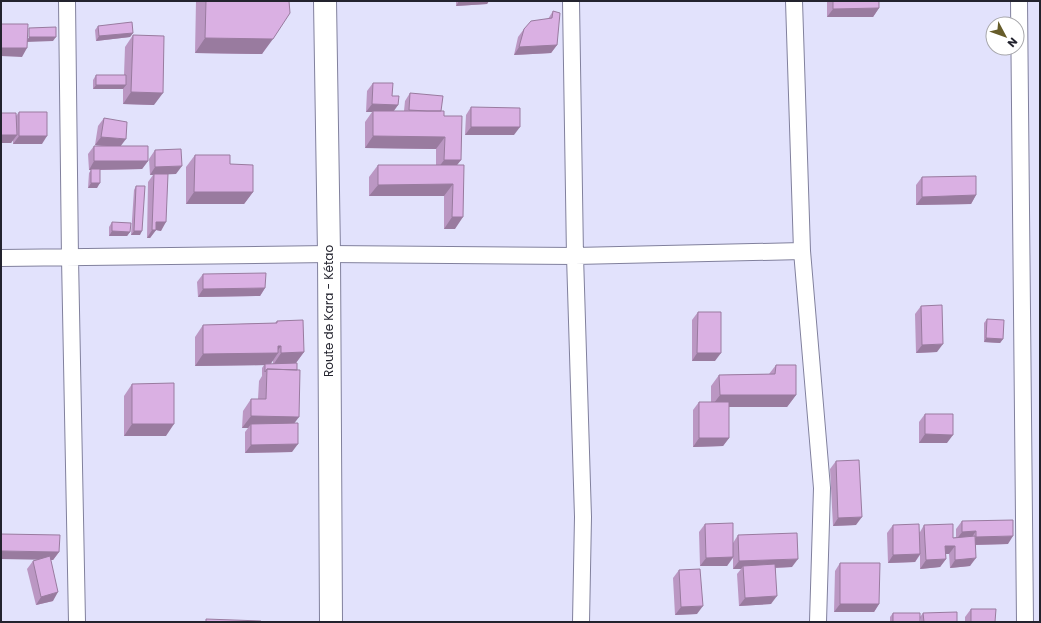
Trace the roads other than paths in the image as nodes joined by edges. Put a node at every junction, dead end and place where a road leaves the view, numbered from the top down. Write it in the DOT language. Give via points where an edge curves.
graph roads {
  1 [pos="67,1"];
  2 [pos="325,1"];
  3 [pos="571,1"];
  4 [pos="794,1"];
  5 [pos="1019,1"];
  6 [pos="802,251"];
  7 [pos="329,254"];
  8 [pos="575,256"];
  9 [pos="1,258"];
  10 [pos="70,258"];
  11 [pos="77,622"];
  12 [pos="331,622"];
  13 [pos="581,622"];
  14 [pos="818,622"];
  15 [pos="1025,622"];
  1 -- 10 [label="street"];
  2 -- 7 [label="main road, Route de Kara - Kétao"];
  3 -- 8 [label="street"];
  4 -- 6 [label="street"];
  5 -- 15 [label="street"];
  6 -- 8 [label="street"];
  6 -- 14 [label="street" via="822,488"];
  7 -- 8 [label="street"];
  7 -- 10 [label="street"];
  7 -- 12 [label="main road, Route de Kara - Kétao"];
  8 -- 13 [label="street" via="583,517"];
  9 -- 10 [label="street"];
  10 -- 11 [label="street"];
}
